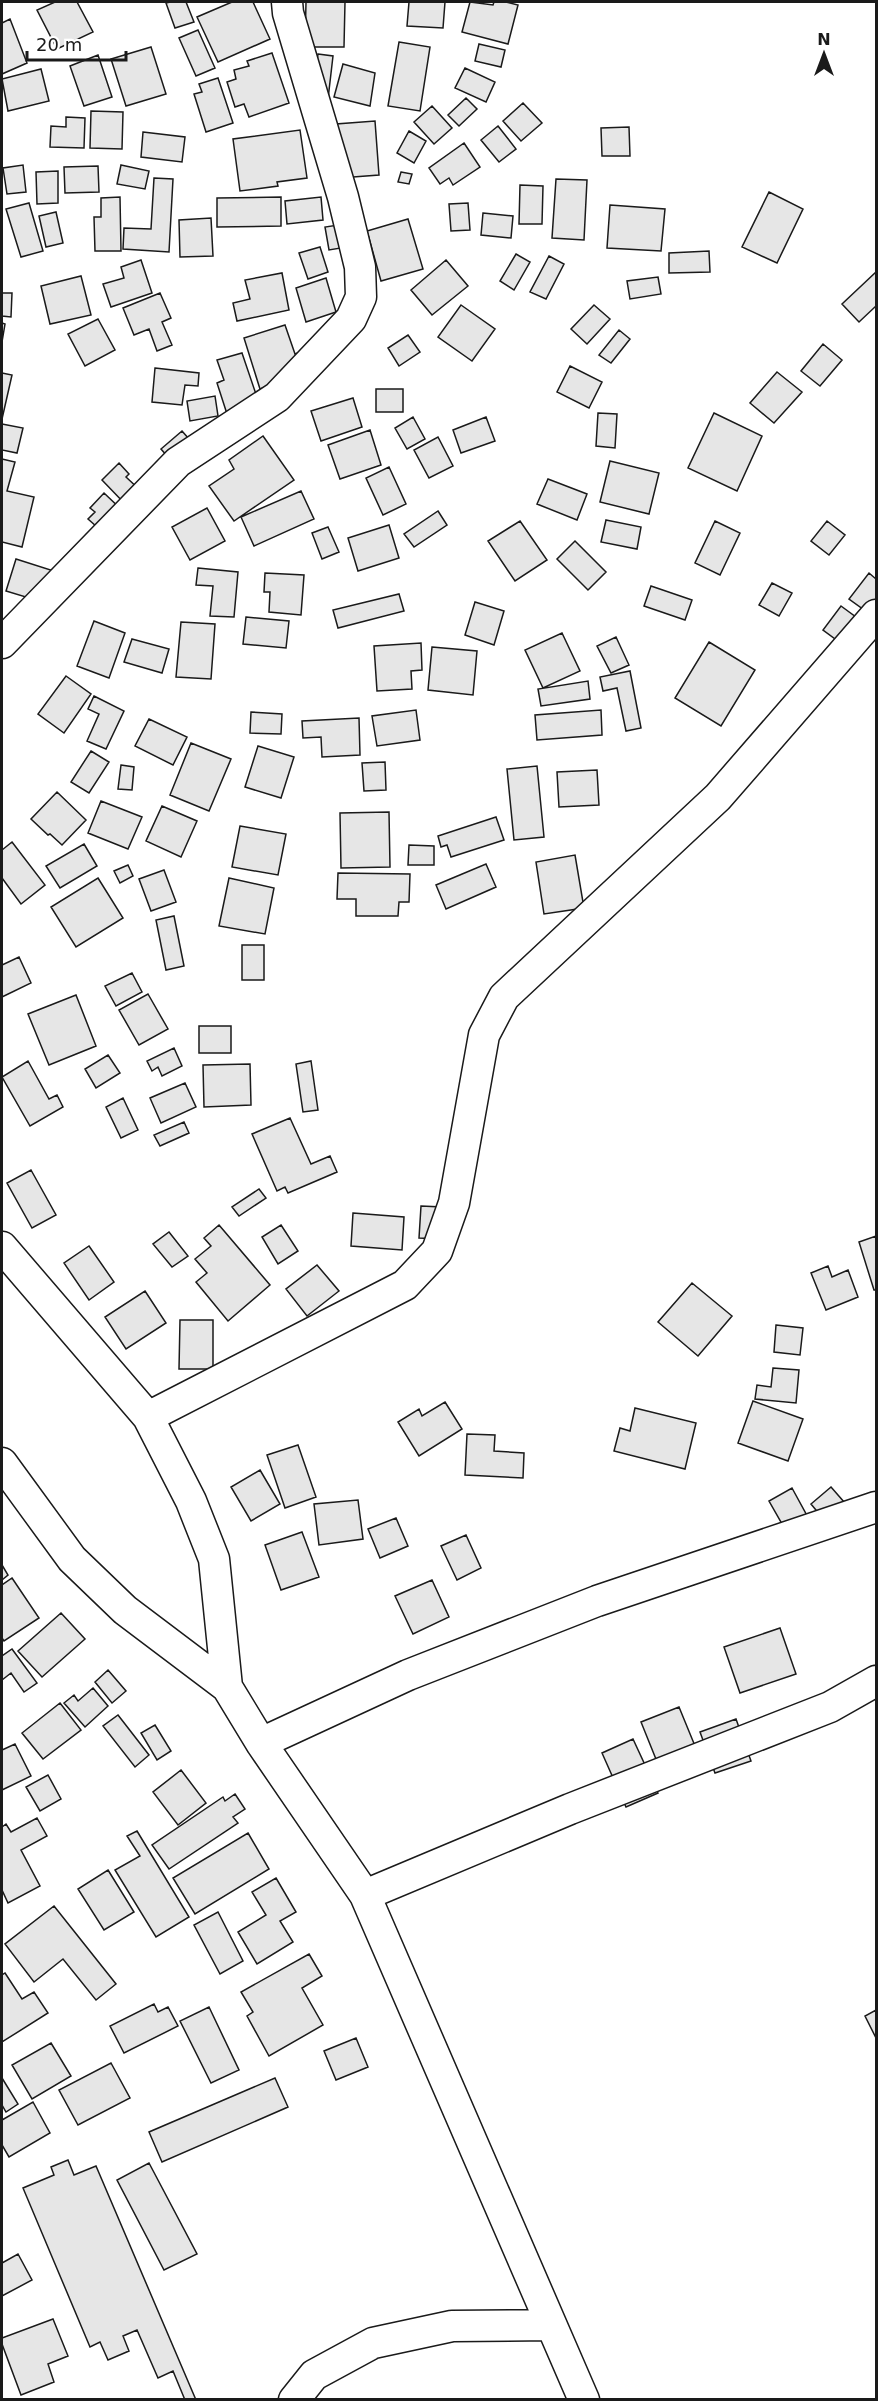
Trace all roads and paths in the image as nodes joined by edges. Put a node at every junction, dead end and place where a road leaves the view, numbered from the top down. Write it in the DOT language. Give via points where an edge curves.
graph roads {
  1 [pos="287,2"];
  2 [pos="876,615"];
  3 [pos="2,643"];
  4 [pos="2,1247"];
  5 [pos="148,1417"];
  6 [pos="2,1463"];
  7 [pos="876,1508"];
  8 [pos="876,1681"];
  9 [pos="227,1687"];
  10 [pos="261,1743"];
  11 [pos="364,1895"];
  12 [pos="551,2325"];
  13 [pos="294,2400"];
  14 [pos="584,2400"];
  1 -- 3 [label="street" via="343,197 360,267 361,297 351,319 277,397 178,462"];
  2 -- 5 [label="street" via="718,797 504,997 484,1035 454,1203 437,1251 405,1285"];
  4 -- 5 [label="street"];
  5 -- 9 [label="street" via="191,1501 214,1559"];
  6 -- 9 [label="street" via="72,1559 125,1611"];
  7 -- 10 [label="street" via="597,1601 408,1675"];
  8 -- 11 [label="street" via="830,1707"];
  9 -- 10 [label="street"];
  10 -- 11 [label="street"];
  11 -- 12 [label="street"];
  12 -- 13 [label="street" via="452,2326 373,2343 314,2375"];
  12 -- 14 [label="street"];
}
